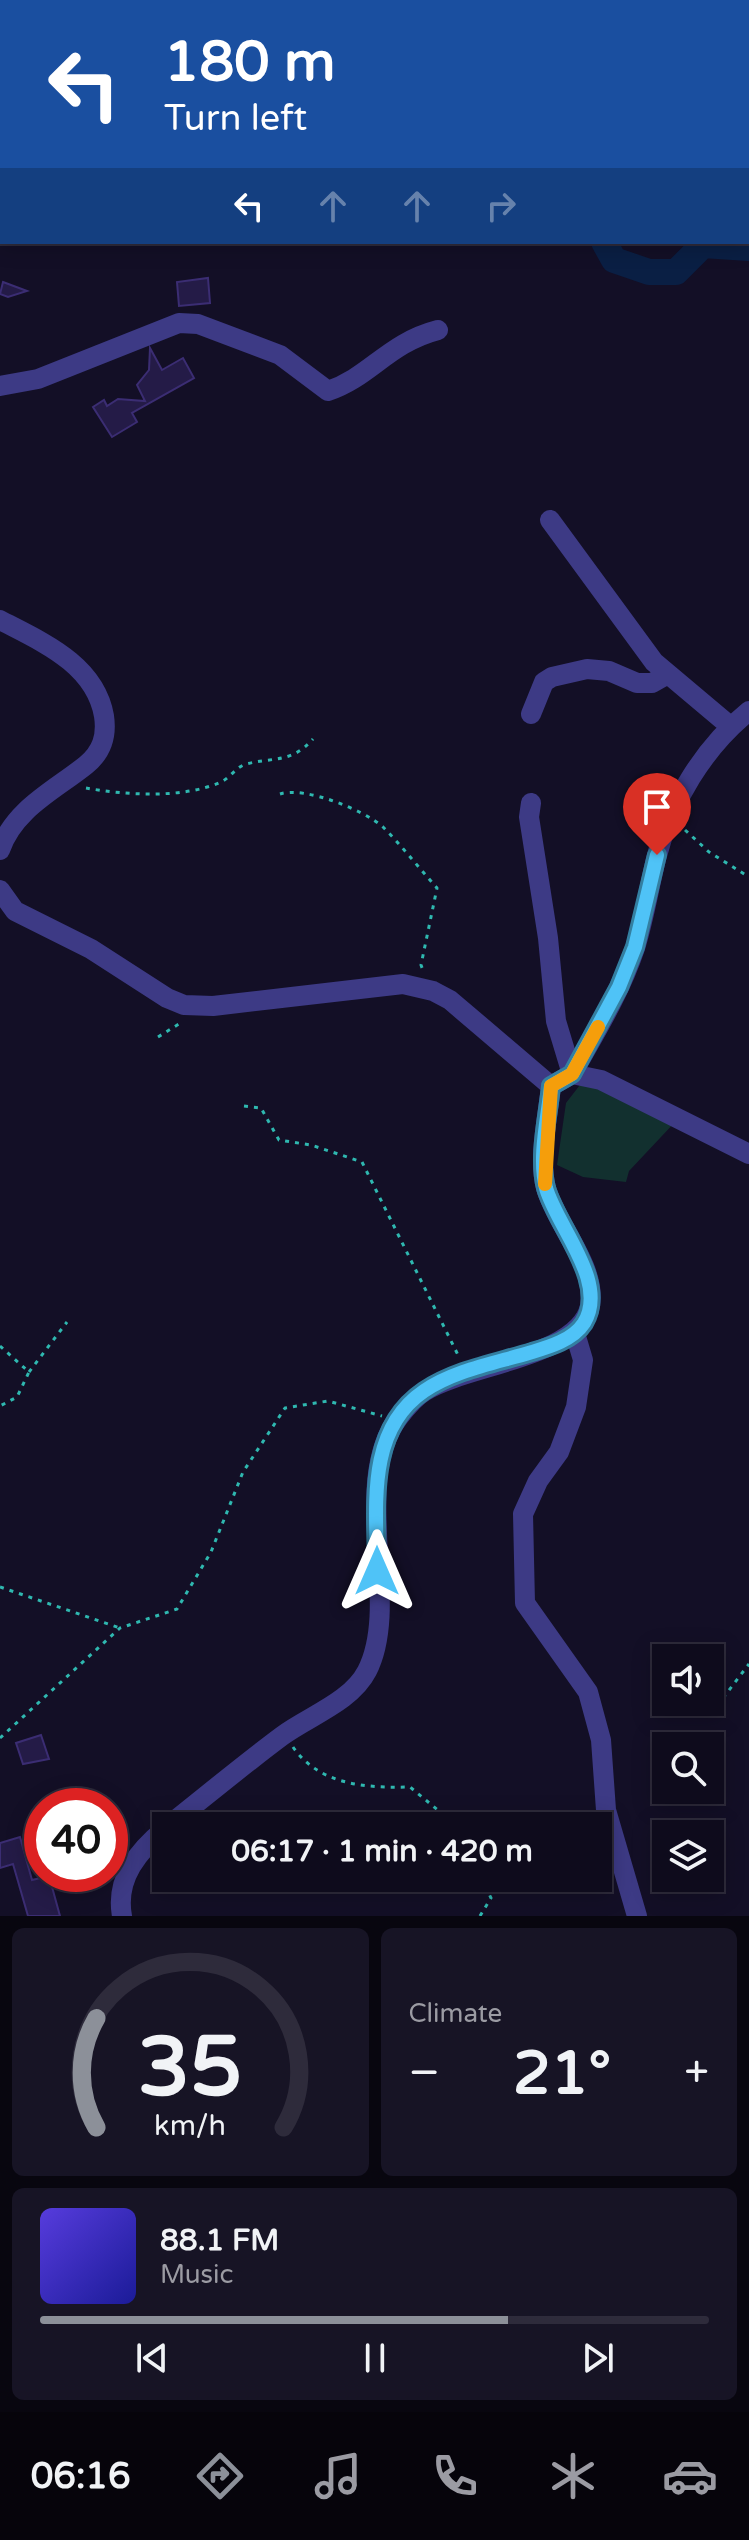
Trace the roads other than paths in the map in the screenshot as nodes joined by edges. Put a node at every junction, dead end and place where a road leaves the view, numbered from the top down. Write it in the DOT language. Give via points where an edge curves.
graph roads {
  1 [pos="438,330"];
  2 [pos="0,386"];
  3 [pos="550,520"];
  4 [pos="0,620"];
  5 [pos="668,674"];
  6 [pos="749,711"];
  7 [pos="531,714"];
  8 [pos="730,726"];
  9 [pos="531,803"];
  10 [pos="0,850"];
  11 [pos="0,890"];
  12 [pos="572,1074"];
  13 [pos="551,1086"];
  14 [pos="749,1154"];
  15 [pos="575,1333"];
  16 [pos="186,1812"];
  17 [pos="152,1842"];
  18 [pos="122,1916"];
  19 [pos="637,1916"];
  1 -- 2 [label="street" via="411,337 328,391 280,355 198,324 179,323 38,379"];
  3 -- 5 [label="street" via="643,648"];
  4 -- 10 [label="street" via="58,651 90,679 106,729 103,744 88,764 54,786 15,823"];
  5 -- 7 [label="street" via="652,683 587,669 552,677 544,682"];
  5 -- 8 [label="street"];
  6 -- 8 [label="street"];
  8 -- 12 [label="street" via="704,757 669,816 635,947"];
  9 -- 12 [label="street" via="556,1021"];
  11 -- 13 [label="street" via="15,911 91,949 167,998 196,1007 403,984 423,988 450,1000"];
  12 -- 13 [label="street"];
  12 -- 14 [label="street" via="601,1080"];
  13 -- 15 [label="street" via="545,1185 585,1272 590,1303"];
  15 -- 16 [label="street" via="424,1391 397,1420 383,1445 378,1478 377,1633 361,1681"];
  15 -- 19 [label="street" via="583,1360 576,1407 559,1452 523,1514 525,1603 588,1692 601,1740 606,1810"];
  17 -- 18 [label="street" via="135,1858 123,1882"];
}
